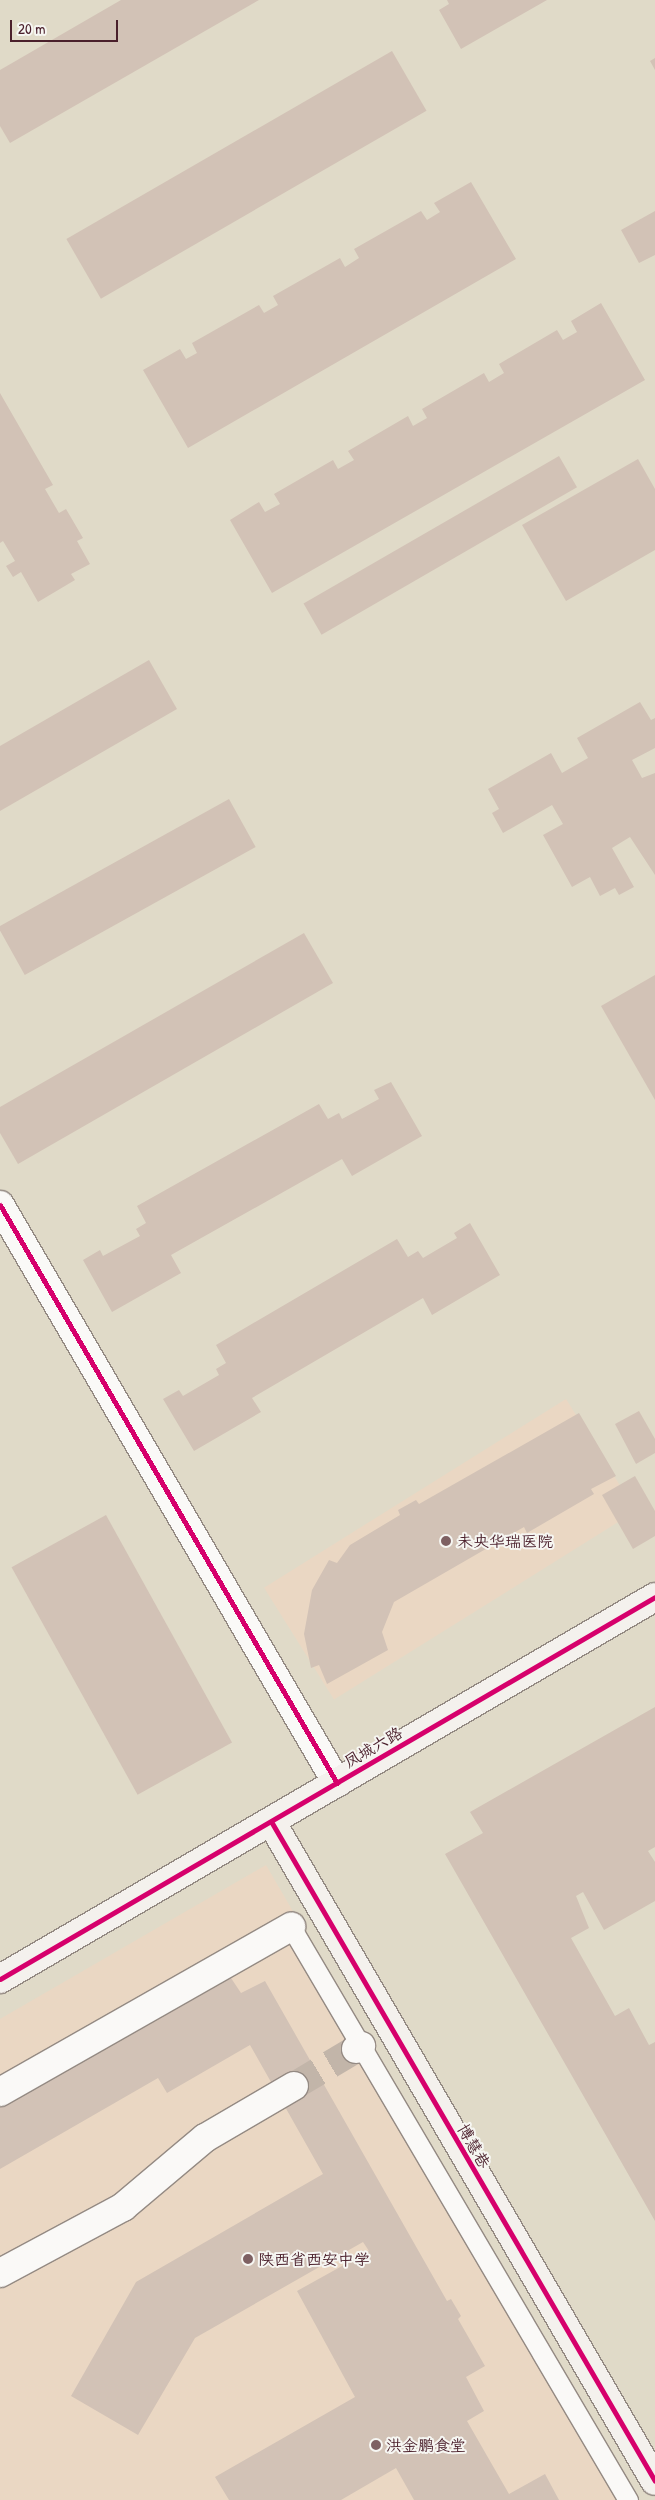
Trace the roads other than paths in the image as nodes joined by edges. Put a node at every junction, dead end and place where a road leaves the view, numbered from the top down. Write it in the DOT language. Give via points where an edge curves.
graph roads {
  1 [pos="0,1205"];
  2 [pos="655,1597"];
  3 [pos="337,1783"];
  4 [pos="272,1823"];
  5 [pos="291,1927"];
  6 [pos="0,1979"];
  7 [pos="294,2086"];
  8 [pos="0,2092"];
  9 [pos="0,2273"];
  10 [pos="655,2481"];
  11 [pos="628,2500"];
  1 -- 3 [label="street"];
  2 -- 3 [label="street, 凤城六路"];
  3 -- 4 [label="street, 凤城六路"];
  4 -- 6 [label="street, 凤城六路"];
  4 -- 10 [label="street, 博慧巷"];
  5 -- 8 [label="street"];
  5 -- 11 [label="lane"];
  7 -- 9 [label="street" via="205,2138 123,2206"];
}
